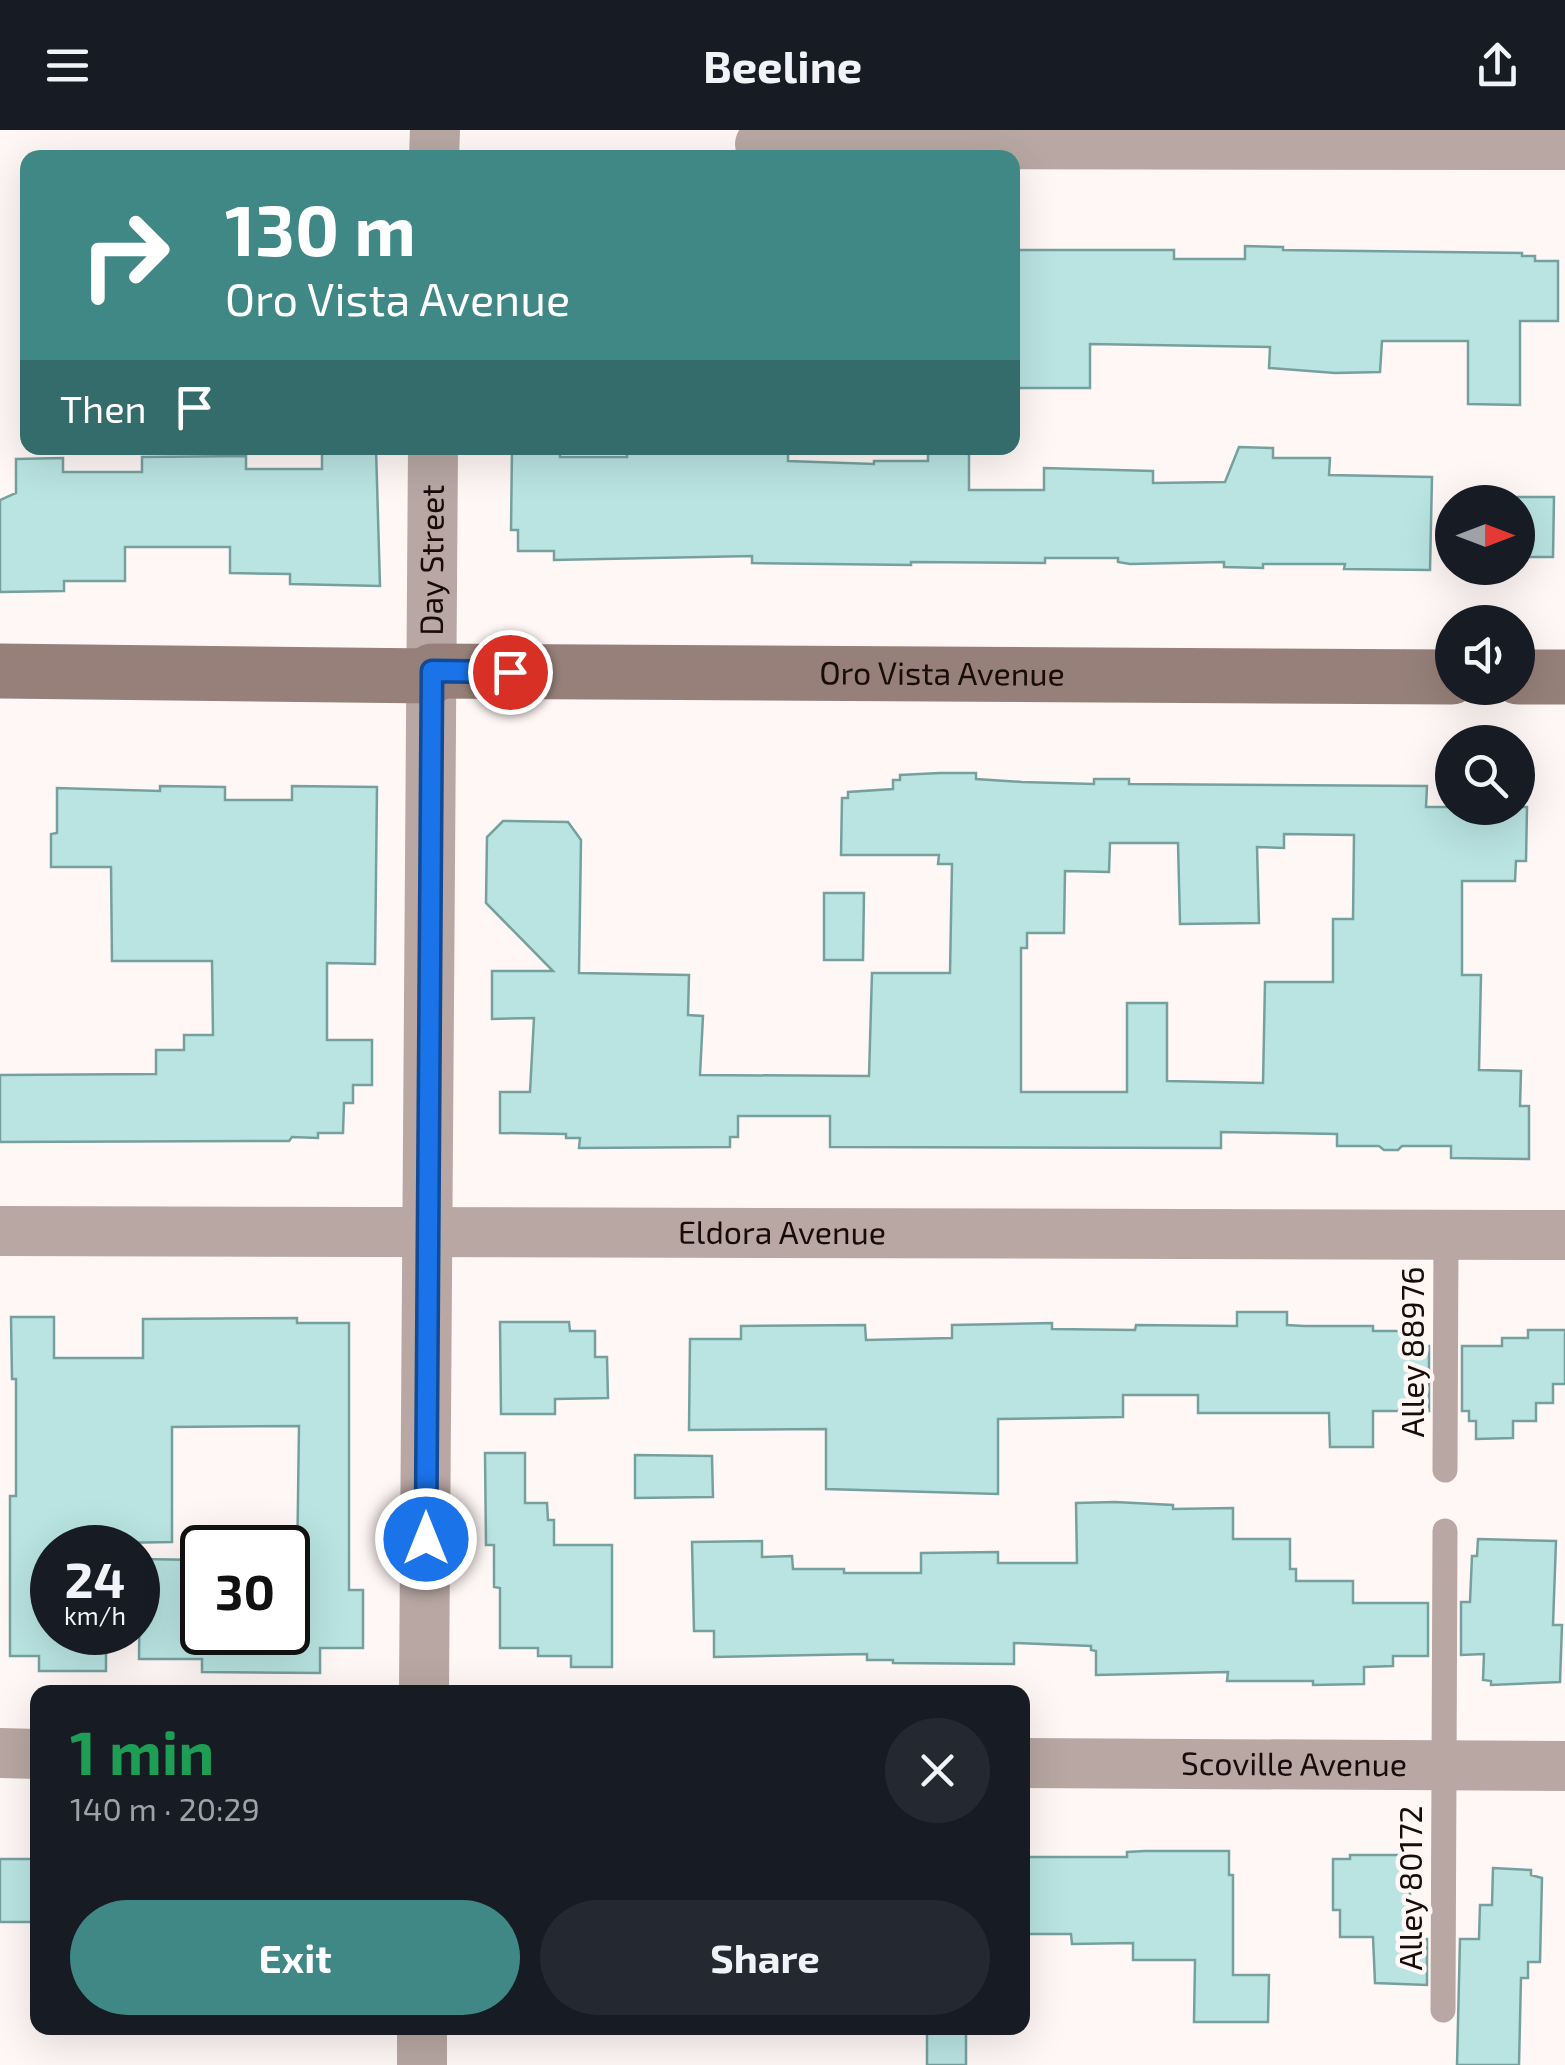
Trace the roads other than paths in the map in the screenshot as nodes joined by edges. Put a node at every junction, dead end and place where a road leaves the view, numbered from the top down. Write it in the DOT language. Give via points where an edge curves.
graph roads {
  1 [pos="760,144"];
  2 [pos="1565,146"];
  3 [pos="433,455"];
  4 [pos="0,672"];
  5 [pos="432,674"];
  6 [pos="1435,677"];
  7 [pos="1535,677"];
  8 [pos="1565,677"];
  9 [pos="0,1231"];
  10 [pos="428,1232"];
  11 [pos="1446,1235"];
  12 [pos="1565,1235"];
  13 [pos="1445,1470"];
  14 [pos="1445,1531"];
  15 [pos="424,1685"];
  16 [pos="0,1753"];
  17 [pos="30,1754"];
  18 [pos="1030,1763"];
  19 [pos="1444,1766"];
  20 [pos="1565,1766"];
  21 [pos="1443,2010"];
  22 [pos="422,2035"];
  23 [pos="422,2065"];
  1 -- 2 [label="street"];
  3 -- 5 [label="street, Day Street"];
  4 -- 5 [label="street, Oro Vista Avenue"];
  5 -- 6 [label="street, Oro Vista Avenue"];
  5 -- 10 [label="street, Day Street"];
  7 -- 8 [label="street"];
  9 -- 10 [label="street, Eldora Avenue"];
  10 -- 11 [label="street, Eldora Avenue"];
  10 -- 15 [label="street, Day Street"];
  11 -- 12 [label="street, Eldora Avenue"];
  11 -- 13 [label="lane, Alley 88976"];
  14 -- 19 [label="lane"];
  16 -- 17 [label="street"];
  18 -- 19 [label="street, Scoville Avenue"];
  19 -- 20 [label="street, Scoville Avenue"];
  19 -- 21 [label="lane, Alley 80172"];
  22 -- 23 [label="street"];
}
